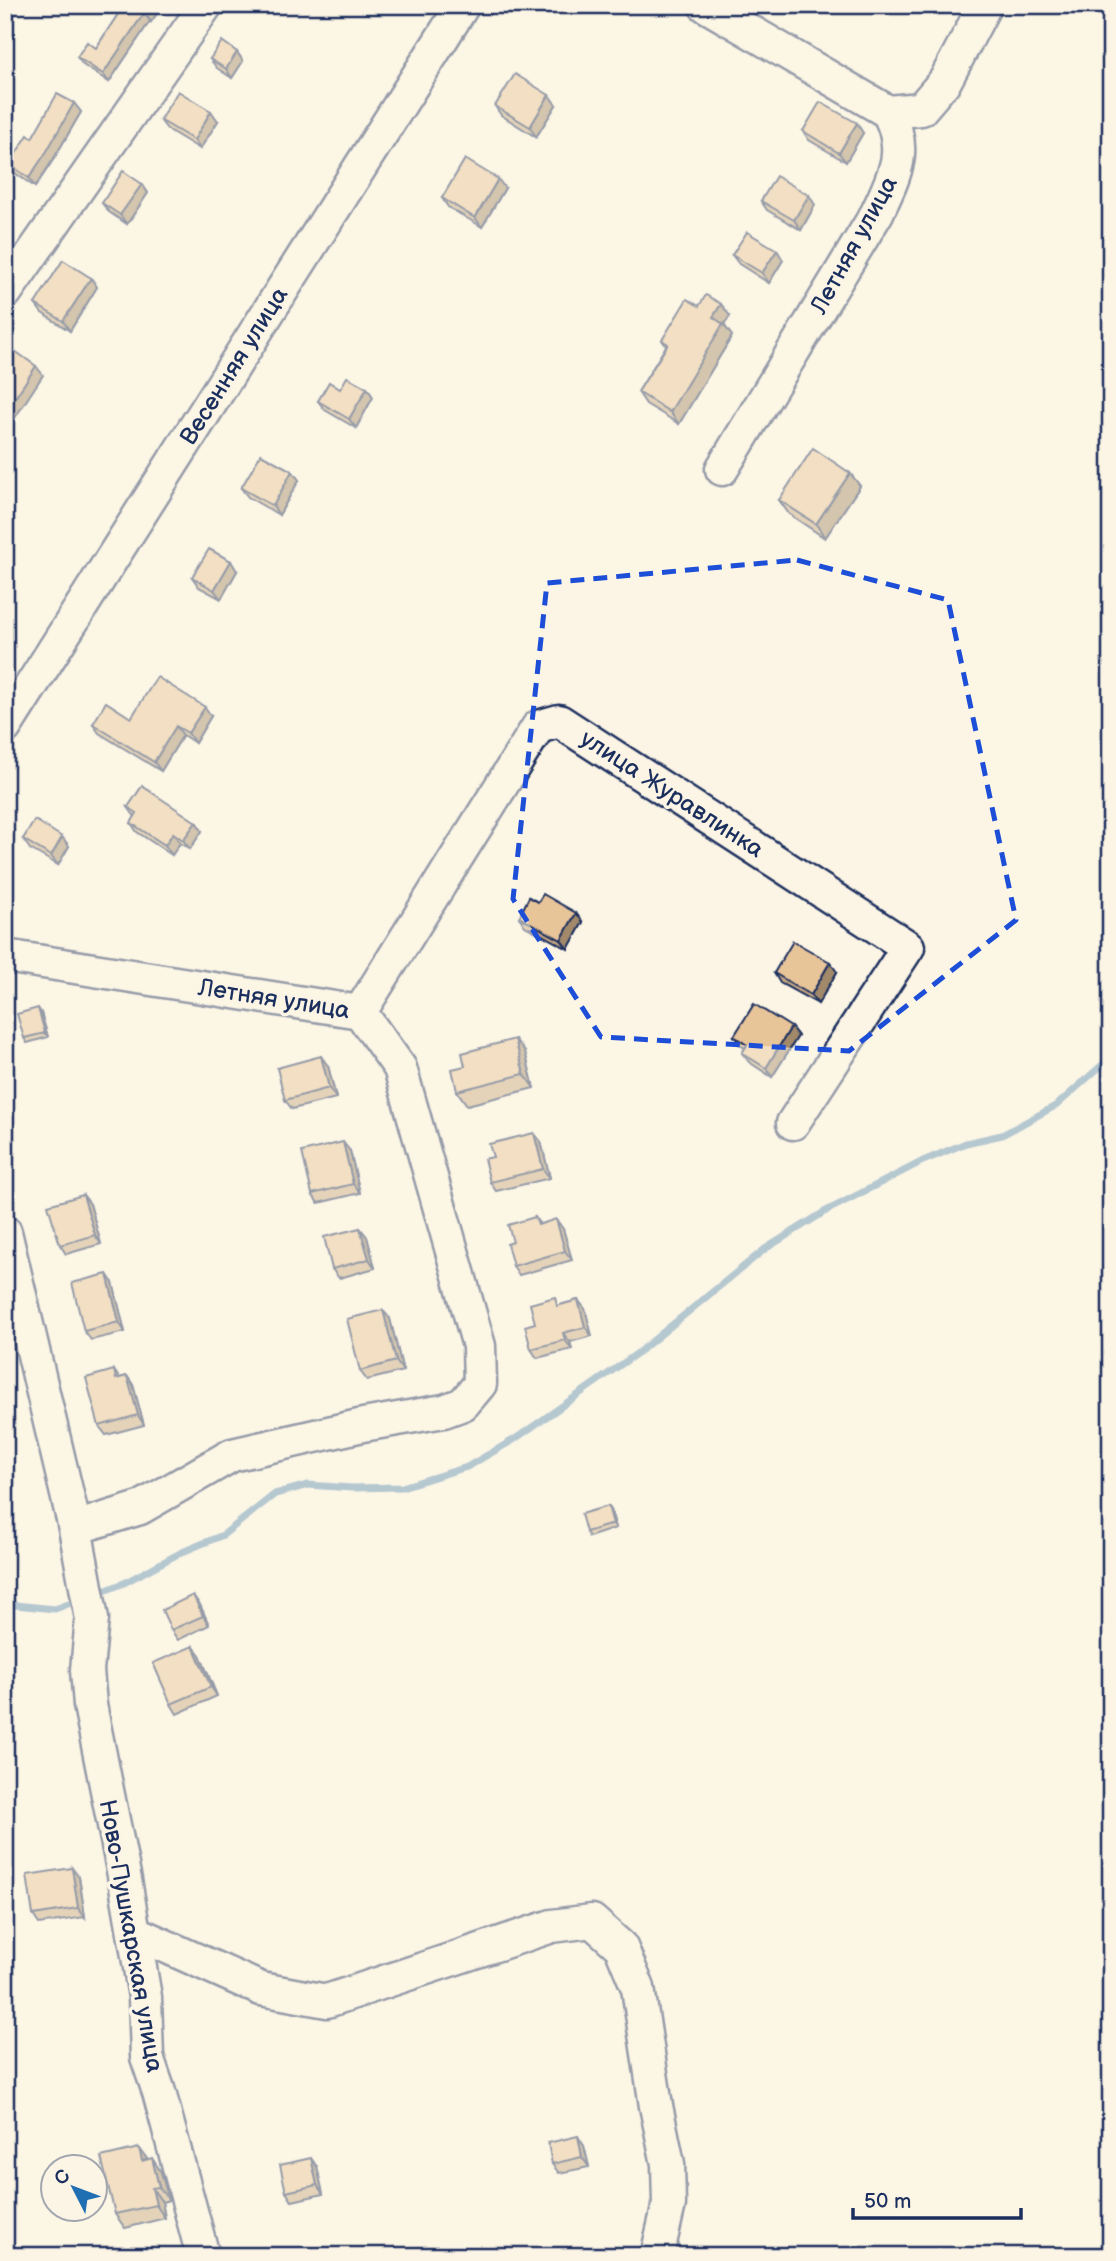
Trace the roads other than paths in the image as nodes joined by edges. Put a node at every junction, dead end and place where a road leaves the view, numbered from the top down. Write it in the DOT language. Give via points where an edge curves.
graph roads {
  1 [pos="206,5"];
  2 [pos="463,5"];
  3 [pos="705,5"];
  4 [pos="985,5"];
  5 [pos="888,112"];
  6 [pos="5,293"];
  7 [pos="722,469"];
  8 [pos="5,727"];
  9 [pos="5,956"];
  10 [pos="360,1012"];
  11 [pos="793,1123"];
  12 [pos="5,1232"];
  13 [pos="75,1528"];
  14 [pos="134,1931"];
  15 [pos="203,2256"];
  16 [pos="657,2256"];
  1 -- 6 [label="street"];
  2 -- 8 [label="street, Весенняя улица"];
  3 -- 5 [label="street"];
  4 -- 5 [label="street" via="945,81 921,109"];
  5 -- 7 [label="street, Летняя улица" via="897,129 897,170 877,213"];
  9 -- 10 [label="street, Летняя улица"];
  10 -- 11 [label="street, улица Журавлинка" via="538,727 559,721 908,947"];
  10 -- 13 [label="street, Летняя улица" via="400,1069 479,1346 480,1384 463,1404 444,1411 232,1455 140,1508"];
  12 -- 13 [label="street, Ново-Пушкарская улица"];
  13 -- 14 [label="street, Ново-Пушкарская улица" via="88,1597 90,1705"];
  14 -- 15 [label="street, Ново-Пушкарская улица" via="145,1997 147,2057"];
  14 -- 16 [label="street" via="261,1989 327,2001 552,1926 592,1921 621,1947 639,1988 668,2164 669,2204"];
}
